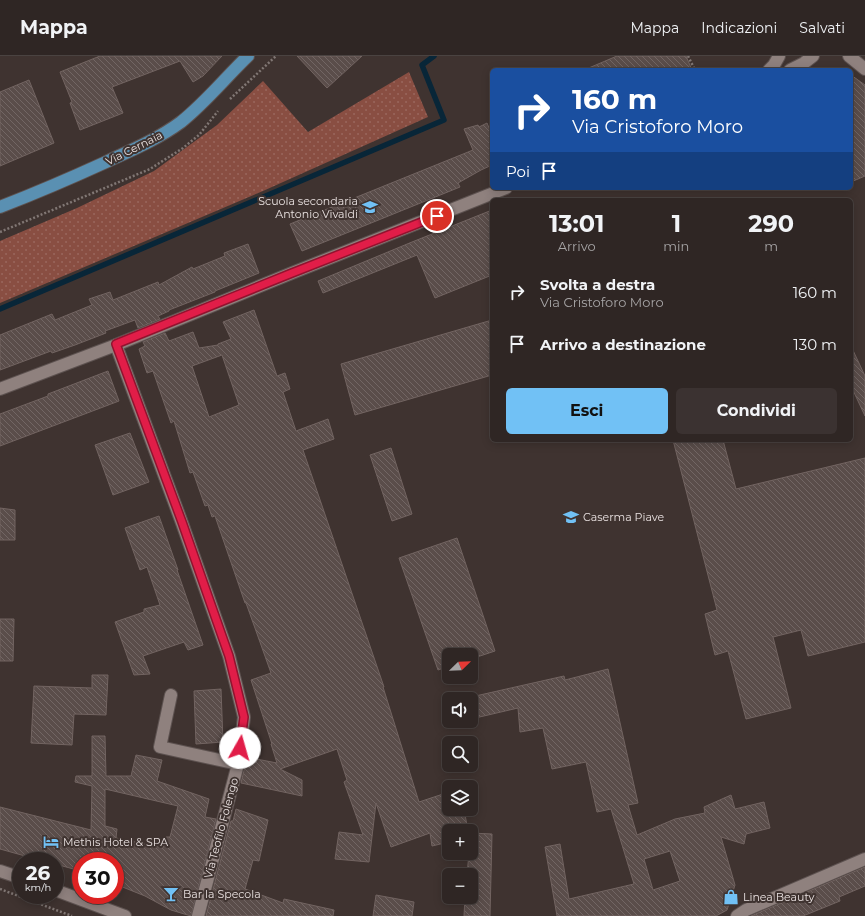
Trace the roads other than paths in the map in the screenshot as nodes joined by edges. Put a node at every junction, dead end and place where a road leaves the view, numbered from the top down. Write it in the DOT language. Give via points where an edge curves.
graph roads {
  1 [pos="248,56"];
  2 [pos="779,56"];
  3 [pos="813,56"];
  4 [pos="849,56"];
  5 [pos="771,68"];
  6 [pos="794,68"];
  7 [pos="865,69"];
  8 [pos="501,190"];
  9 [pos="0,207"];
  10 [pos="116,344"];
  11 [pos="0,390"];
  12 [pos="171,695"];
  13 [pos="238,764"];
  14 [pos="865,859"];
  15 [pos="0,871"];
  16 [pos="12,875"];
  17 [pos="64,893"];
  18 [pos="125,916"];
  19 [pos="198,916"];
  20 [pos="737,916"];
  1 -- 9 [label="main road, Via Cernaia" via="197,108 163,134 93,168"];
  2 -- 5 [label="street"];
  3 -- 6 [label="street"];
  4 -- 7 [label="street"];
  8 -- 10 [label="street"];
  10 -- 11 [label="street"];
  10 -- 13 [label="street, Via Teofilo Folengo" via="229,656 244,717"];
  12 -- 13 [label="street, Via Teofilo Folengo" via="160,747"];
  13 -- 19 [label="street, Via Teofilo Folengo"];
  14 -- 20 [label="street"];
  15 -- 16 [label="street"];
  17 -- 18 [label="street"];
}
